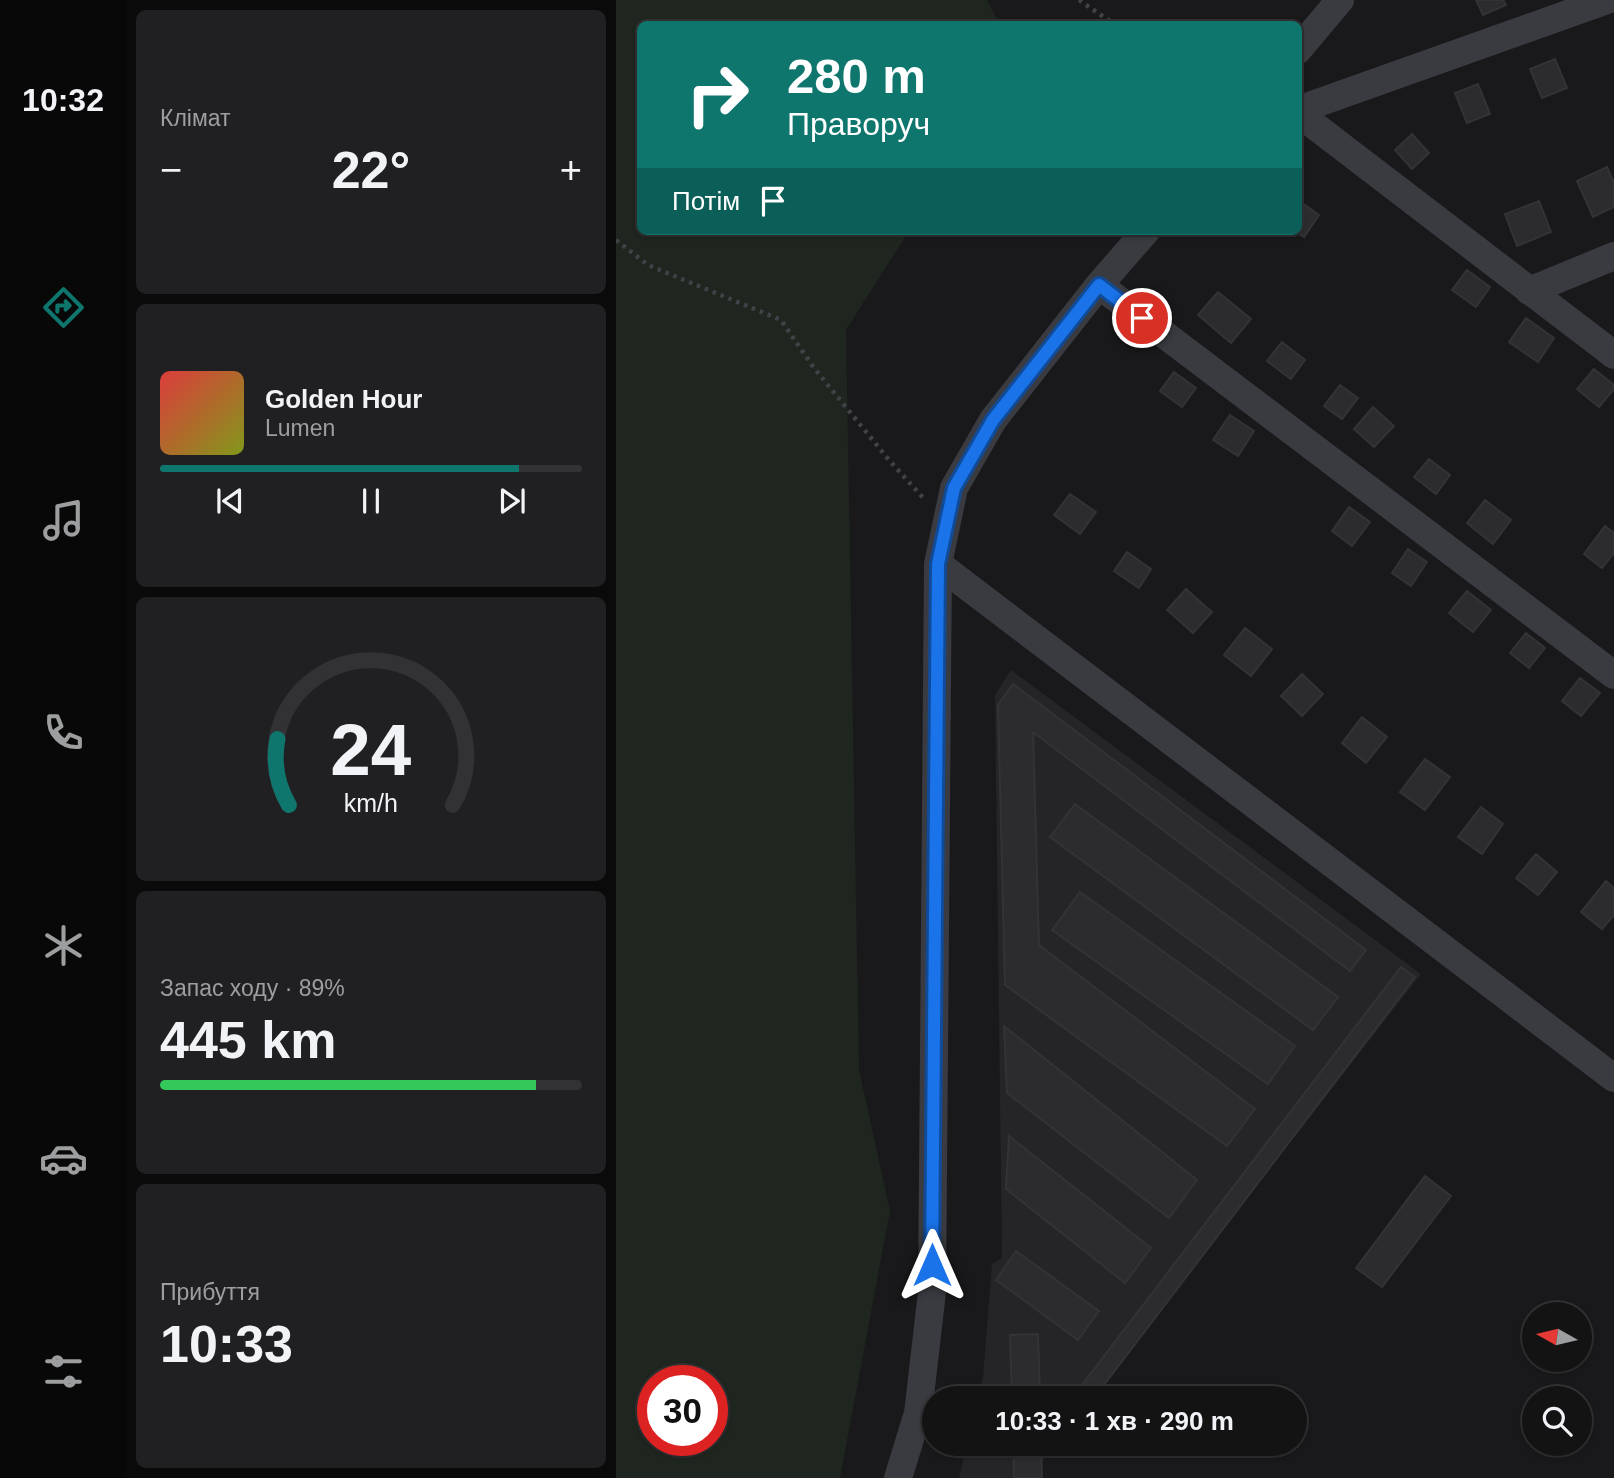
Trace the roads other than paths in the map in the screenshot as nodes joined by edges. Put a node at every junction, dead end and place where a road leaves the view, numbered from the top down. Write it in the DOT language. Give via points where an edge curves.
graph roads {
  1 [pos="1340,0"];
  2 [pos="1607,0"];
  3 [pos="1302,45"];
  4 [pos="1302,110"];
  5 [pos="1302,114"];
  6 [pos="1143,235"];
  7 [pos="1614,256"];
  8 [pos="1099,285"];
  9 [pos="1529,291"];
  10 [pos="1614,355"];
  11 [pos="938,564"];
  12 [pos="1614,675"];
  13 [pos="1614,1078"];
  14 [pos="898,1478"];
  1 -- 3 [label="street"];
  2 -- 4 [label="street"];
  5 -- 9 [label="street"];
  6 -- 8 [label="street"];
  7 -- 9 [label="street"];
  8 -- 11 [label="street" via="993,420 954,488"];
  8 -- 12 [label="street"];
  9 -- 10 [label="street"];
  11 -- 13 [label="street"];
  11 -- 14 [label="street" via="932,1292 918,1413"];
}
